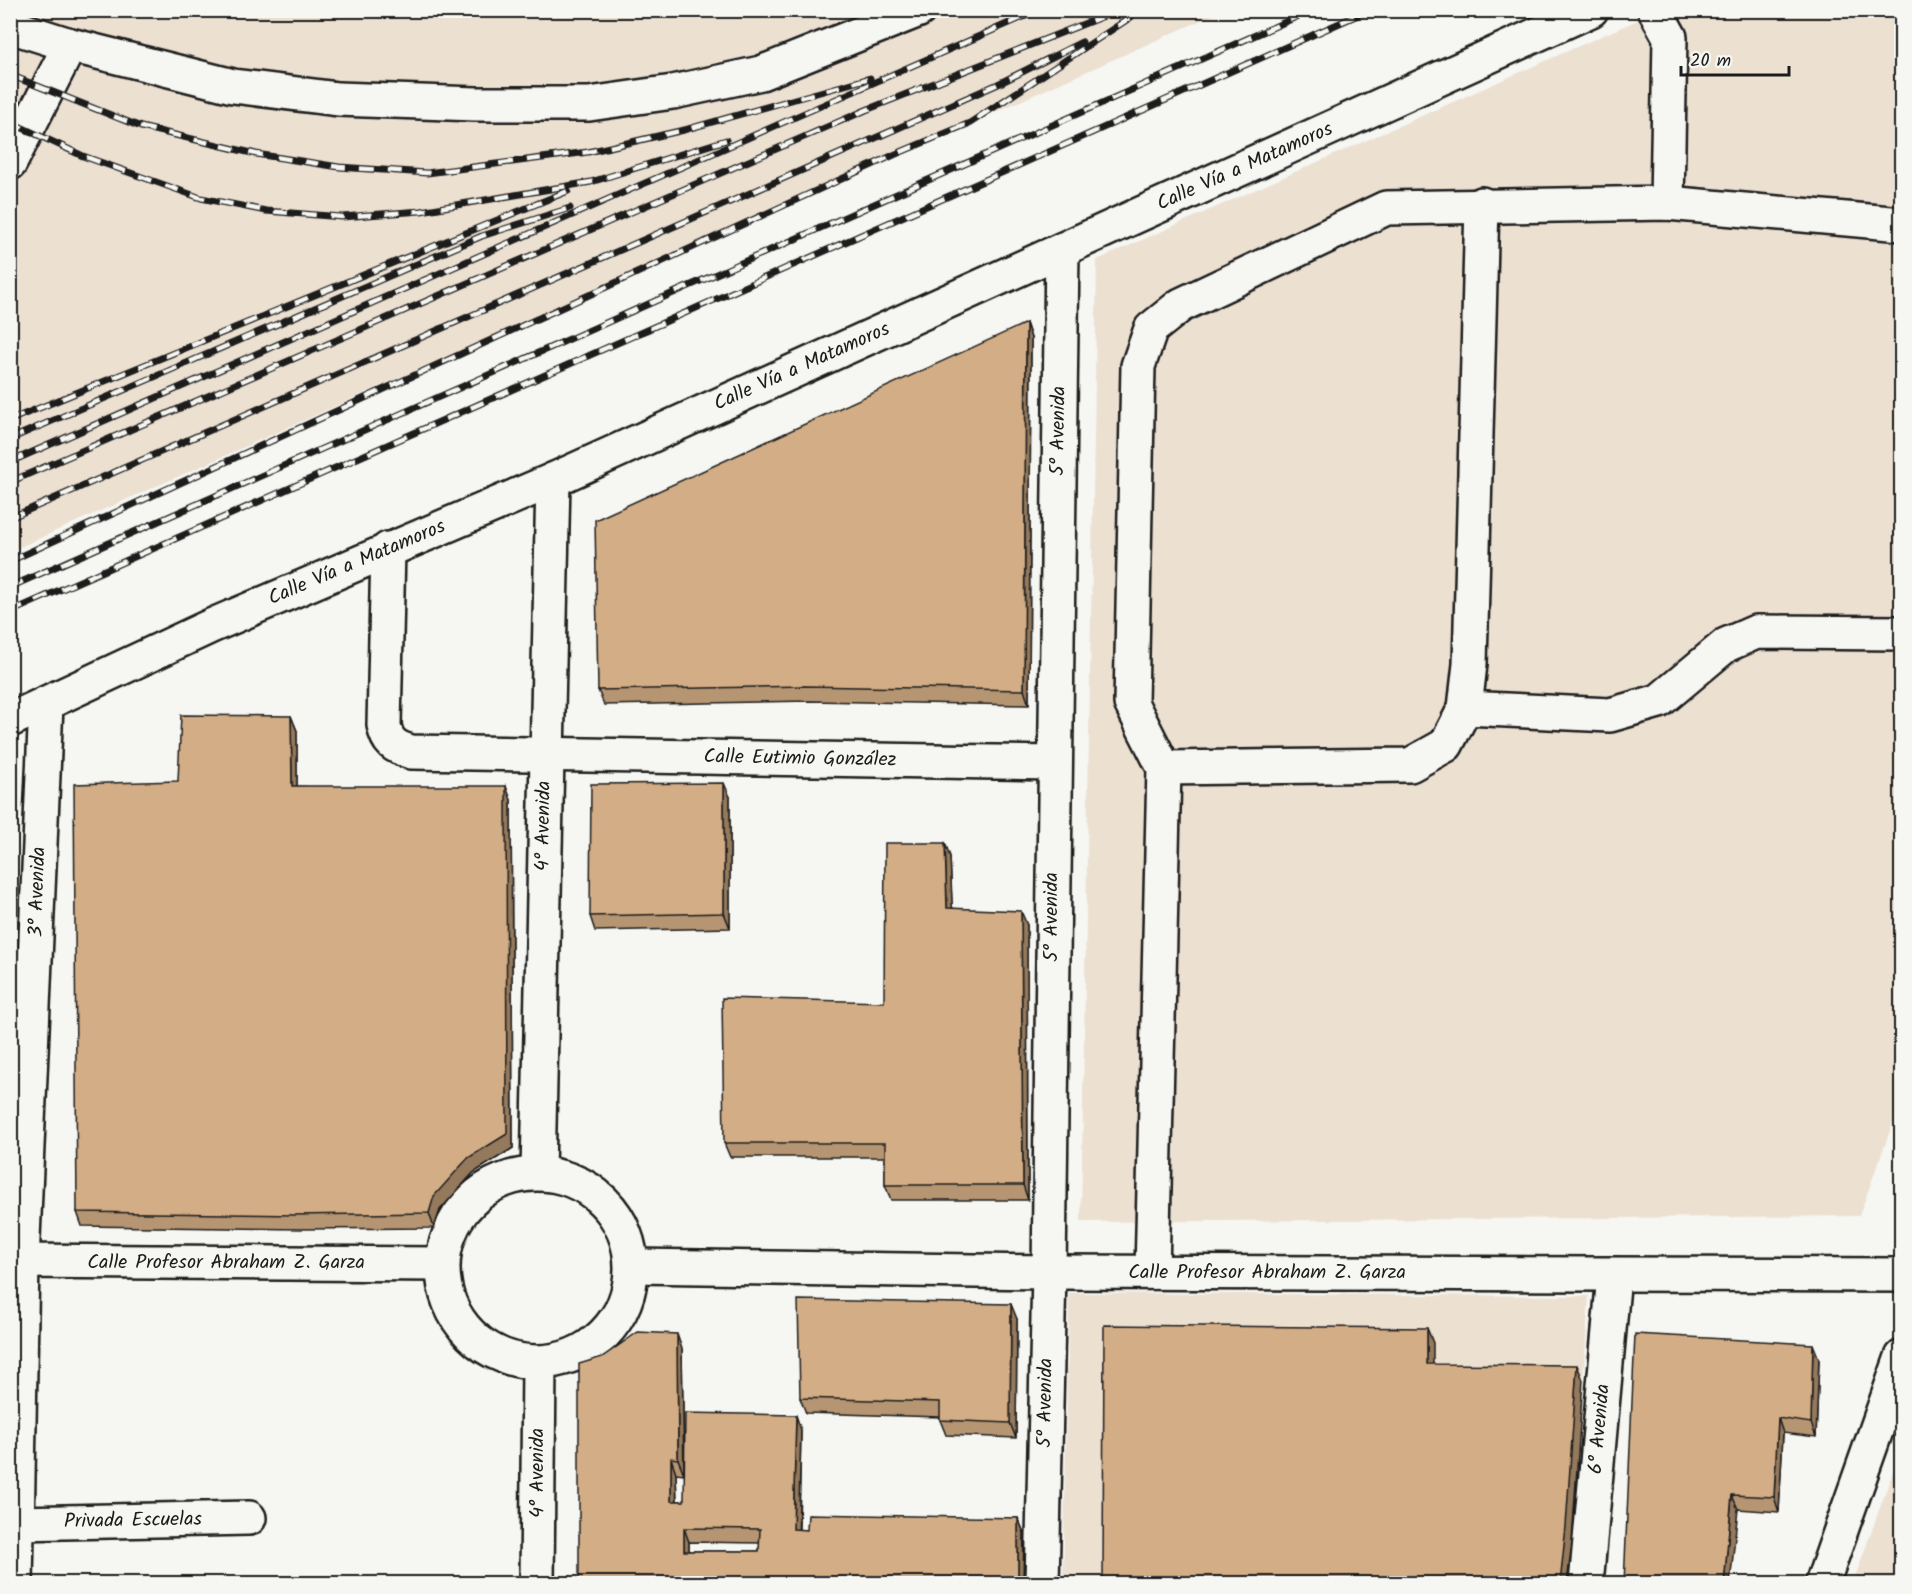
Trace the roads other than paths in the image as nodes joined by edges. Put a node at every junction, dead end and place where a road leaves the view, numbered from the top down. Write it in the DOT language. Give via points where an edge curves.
graph roads {
  1 [pos="919,10"];
  2 [pos="1591,10"];
  3 [pos="1655,10"];
  4 [pos="10,26"];
  5 [pos="70,45"];
  6 [pos="10,163"];
  7 [pos="1667,203"];
  8 [pos="1482,204"];
  9 [pos="1902,224"];
  10 [pos="1062,250"];
  11 [pos="553,480"];
  12 [pos="388,549"];
  13 [pos="1902,633"];
  14 [pos="46,705"];
  15 [pos="1466,708"];
  16 [pos="10,720"];
  17 [pos="546,755"];
  18 [pos="1054,763"];
  19 [pos="1164,768"];
  20 [pos="538,1173"];
  21 [pos="16,1262"];
  22 [pos="442,1264"];
  23 [pos="633,1266"];
  24 [pos="1049,1272"];
  25 [pos="1152,1272"];
  26 [pos="1614,1275"];
  27 [pos="1902,1275"];
  28 [pos="1902,1357"];
  29 [pos="539,1363"];
  30 [pos="249,1518"];
  31 [pos="18,1523"];
  32 [pos="16,1584"];
  33 [pos="537,1584"];
  34 [pos="1042,1584"];
  35 [pos="1586,1584"];
  36 [pos="1822,1584"];
  1 -- 5 [label="street" via="761,73 674,92 589,104 338,99 233,86"];
  2 -- 10 [label="street, Calle Vía a Matamoros"];
  3 -- 7 [label="street" via="1670,37"];
  4 -- 5 [label="street"];
  5 -- 6 [label="street"];
  7 -- 8 [label="street"];
  7 -- 9 [label="street"];
  8 -- 15 [label="street"];
  8 -- 19 [label="street" via="1386,208 1181,305 1151,329 1138,366 1131,703"];
  10 -- 11 [label="street, Calle Vía a Matamoros"];
  10 -- 18 [label="street, 5° Avenida"];
  11 -- 12 [label="street, Calle Vía a Matamoros"];
  11 -- 17 [label="street, 4° Avenida"];
  12 -- 14 [label="street, Calle Vía a Matamoros" via="211,626"];
  12 -- 17 [label="street, Calle Eutimio González" via="384,725 391,743 411,752"];
  13 -- 15 [label="street" via="1756,632 1726,645 1659,701 1610,715"];
  14 -- 16 [label="street, Calle Vía a Matamoros"];
  14 -- 21 [label="street, 3° Avenida"];
  15 -- 19 [label="street" via="1446,746 1410,765"];
  17 -- 18 [label="street, Calle Eutimio González"];
  17 -- 20 [label="street, 4° Avenida"];
  18 -- 24 [label="street, 5° Avenida"];
  19 -- 25 [label="street"];
  20 -- 22 [label="street" via="497,1181 469,1201 449,1230"];
  20 -- 23 [label="street" via="562,1176 590,1188 613,1209 628,1237"];
  21 -- 22 [label="street, Calle Profesor Abraham Z. Garza"];
  21 -- 31 [label="street, 3° Avenida"];
  22 -- 29 [label="street" via="446,1294 459,1322 481,1344 508,1358"];
  23 -- 24 [label="street, Calle Profesor Abraham Z. Garza"];
  23 -- 29 [label="street" via="629,1296 616,1322 595,1344 568,1358"];
  24 -- 25 [label="street, Calle Profesor Abraham Z. Garza"];
  24 -- 34 [label="street, 5° Avenida"];
  25 -- 26 [label="street, Calle Profesor Abraham Z. Garza"];
  26 -- 27 [label="street, Calle Profesor Abraham Z. Garza"];
  26 -- 35 [label="street, 6° Avenida"];
  28 -- 36 [label="street"];
  29 -- 33 [label="street, 4° Avenida"];
  30 -- 31 [label="street, Privada Escuelas"];
  31 -- 32 [label="street, 3° Avenida"];
}
